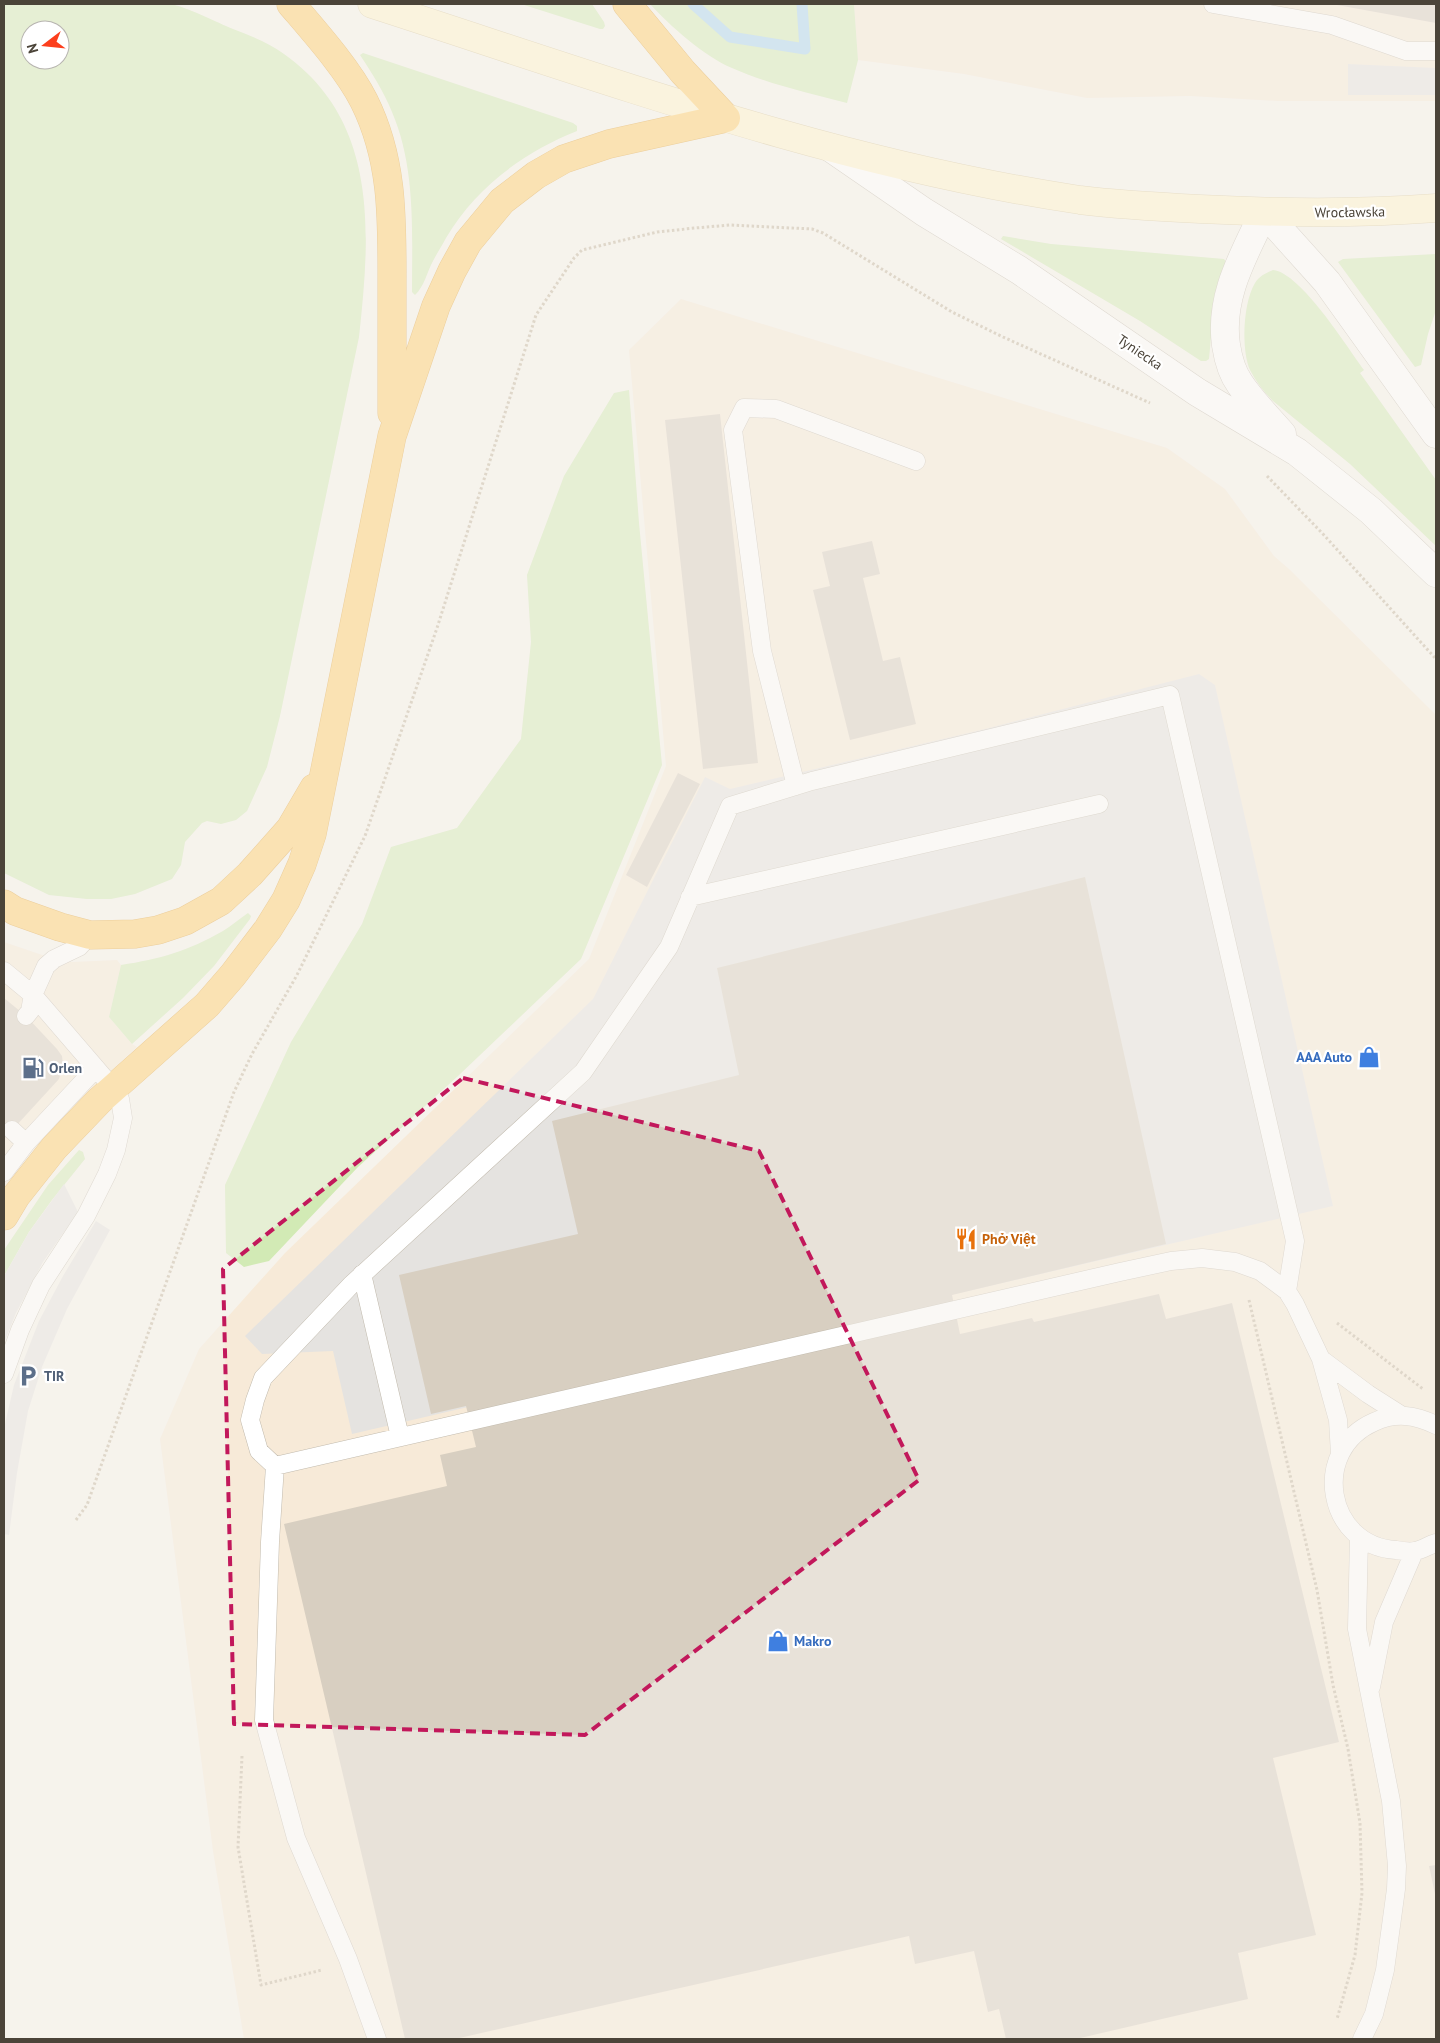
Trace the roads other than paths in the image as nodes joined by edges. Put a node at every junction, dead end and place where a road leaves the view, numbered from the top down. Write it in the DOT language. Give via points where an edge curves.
graph roads {
  1 [pos="291,4"];
  2 [pos="372,4"];
  3 [pos="627,4"];
  4 [pos="1213,4"];
  5 [pos="1436,51"];
  6 [pos="726,118"];
  7 [pos="831,148"];
  8 [pos="1436,208"];
  9 [pos="1264,212"];
  10 [pos="1436,434"];
  11 [pos="392,436"];
  12 [pos="1297,452"];
  13 [pos="916,461"];
  14 [pos="1436,574"];
  15 [pos="326,759"];
  16 [pos="796,786"];
  17 [pos="1099,804"];
  18 [pos="690,897"];
  19 [pos="4,904"];
  20 [pos="90,935"];
  21 [pos="4,971"];
  22 [pos="33,995"];
  23 [pos="26,1016"];
  24 [pos="105,1078"];
  25 [pos="12,1130"];
  26 [pos="26,1143"];
  27 [pos="4,1172"];
  28 [pos="4,1216"];
  29 [pos="362,1274"];
  30 [pos="1287,1292"];
  31 [pos="1321,1359"];
  32 [pos="4,1374"];
  33 [pos="1401,1415"];
  34 [pos="1436,1425"];
  35 [pos="400,1437"];
  36 [pos="1340,1454"];
  37 [pos="275,1466"];
  38 [pos="1359,1537"];
  39 [pos="1436,1543"];
  40 [pos="1414,1552"];
  41 [pos="1369,1698"];
  42 [pos="377,2039"];
  43 [pos="1362,2039"];
  1 -- 11 [label="highway" via="358,89 380,139 386,162 392,236"];
  2 -- 6 [label="main road, Wrocławska"];
  3 -- 6 [label="highway" via="682,72"];
  4 -- 5 [label="lane" via="1332,25 1406,51"];
  6 -- 7 [label="main road, Wrocławska"];
  6 -- 11 [label="highway" via="580,153 549,166 502,201 468,242 452,271 436,306"];
  7 -- 9 [label="main road, Wrocławska" via="1007,188 1082,200"];
  7 -- 12 [label="street, Tyniecka" via="1198,392"];
  8 -- 9 [label="main road, Wrocławska" via="1349,213"];
  9 -- 10 [label="street" via="1327,282"];
  9 -- 12 [label="street" via="1228,296 1224,329 1228,358 1239,383"];
  11 -- 15 [label="highway"];
  12 -- 14 [label="street, Tyniecka" via="1371,511"];
  13 -- 16 [label="lane" via="776,409 744,408 733,430 762,651"];
  15 -- 20 [label="highway" via="315,786 290,829 221,901 186,921 158,930"];
  15 -- 24 [label="highway" via="308,849 293,885 259,942 208,1005"];
  16 -- 18 [label="lane" via="730,806"];
  16 -- 30 [label="lane" via="1170,695 1295,1241"];
  17 -- 18 [label="lane"];
  18 -- 29 [label="lane" via="669,947 583,1072"];
  19 -- 20 [label="highway" via="15,911"];
  20 -- 22 [label="lane" via="79,947 46,966"];
  21 -- 22 [label="lane"];
  22 -- 23 [label="lane"];
  22 -- 24 [label="lane"];
  24 -- 26 [label="lane"];
  24 -- 28 [label="highway"];
  24 -- 32 [label="lane" via="120,1099 122,1118 108,1174 86,1216 41,1285"];
  25 -- 26 [label="lane"];
  26 -- 27 [label="lane"];
  29 -- 35 [label="lane"];
  29 -- 37 [label="lane" via="263,1378 250,1420 259,1452"];
  30 -- 31 [label="lane"];
  30 -- 35 [label="lane" via="1260,1271 1235,1262 1202,1258 1171,1261"];
  31 -- 33 [label="lane"];
  31 -- 36 [label="lane" via="1338,1420"];
  33 -- 34 [label="lane" via="1419,1417"];
  33 -- 36 [label="lane" via="1385,1417 1364,1426 1348,1440"];
  35 -- 37 [label="lane"];
  36 -- 38 [label="lane" via="1333,1492 1342,1517"];
  37 -- 42 [label="lane" via="264,1720 296,1838 348,1959"];
  38 -- 40 [label="lane" via="1382,1550"];
  38 -- 41 [label="lane" via="1357,1630"];
  39 -- 40 [label="lane"];
  40 -- 41 [label="lane" via="1384,1622"];
  41 -- 43 [label="lane" via="1391,1801 1396,1874 1385,1970 1374,2014"];
}
